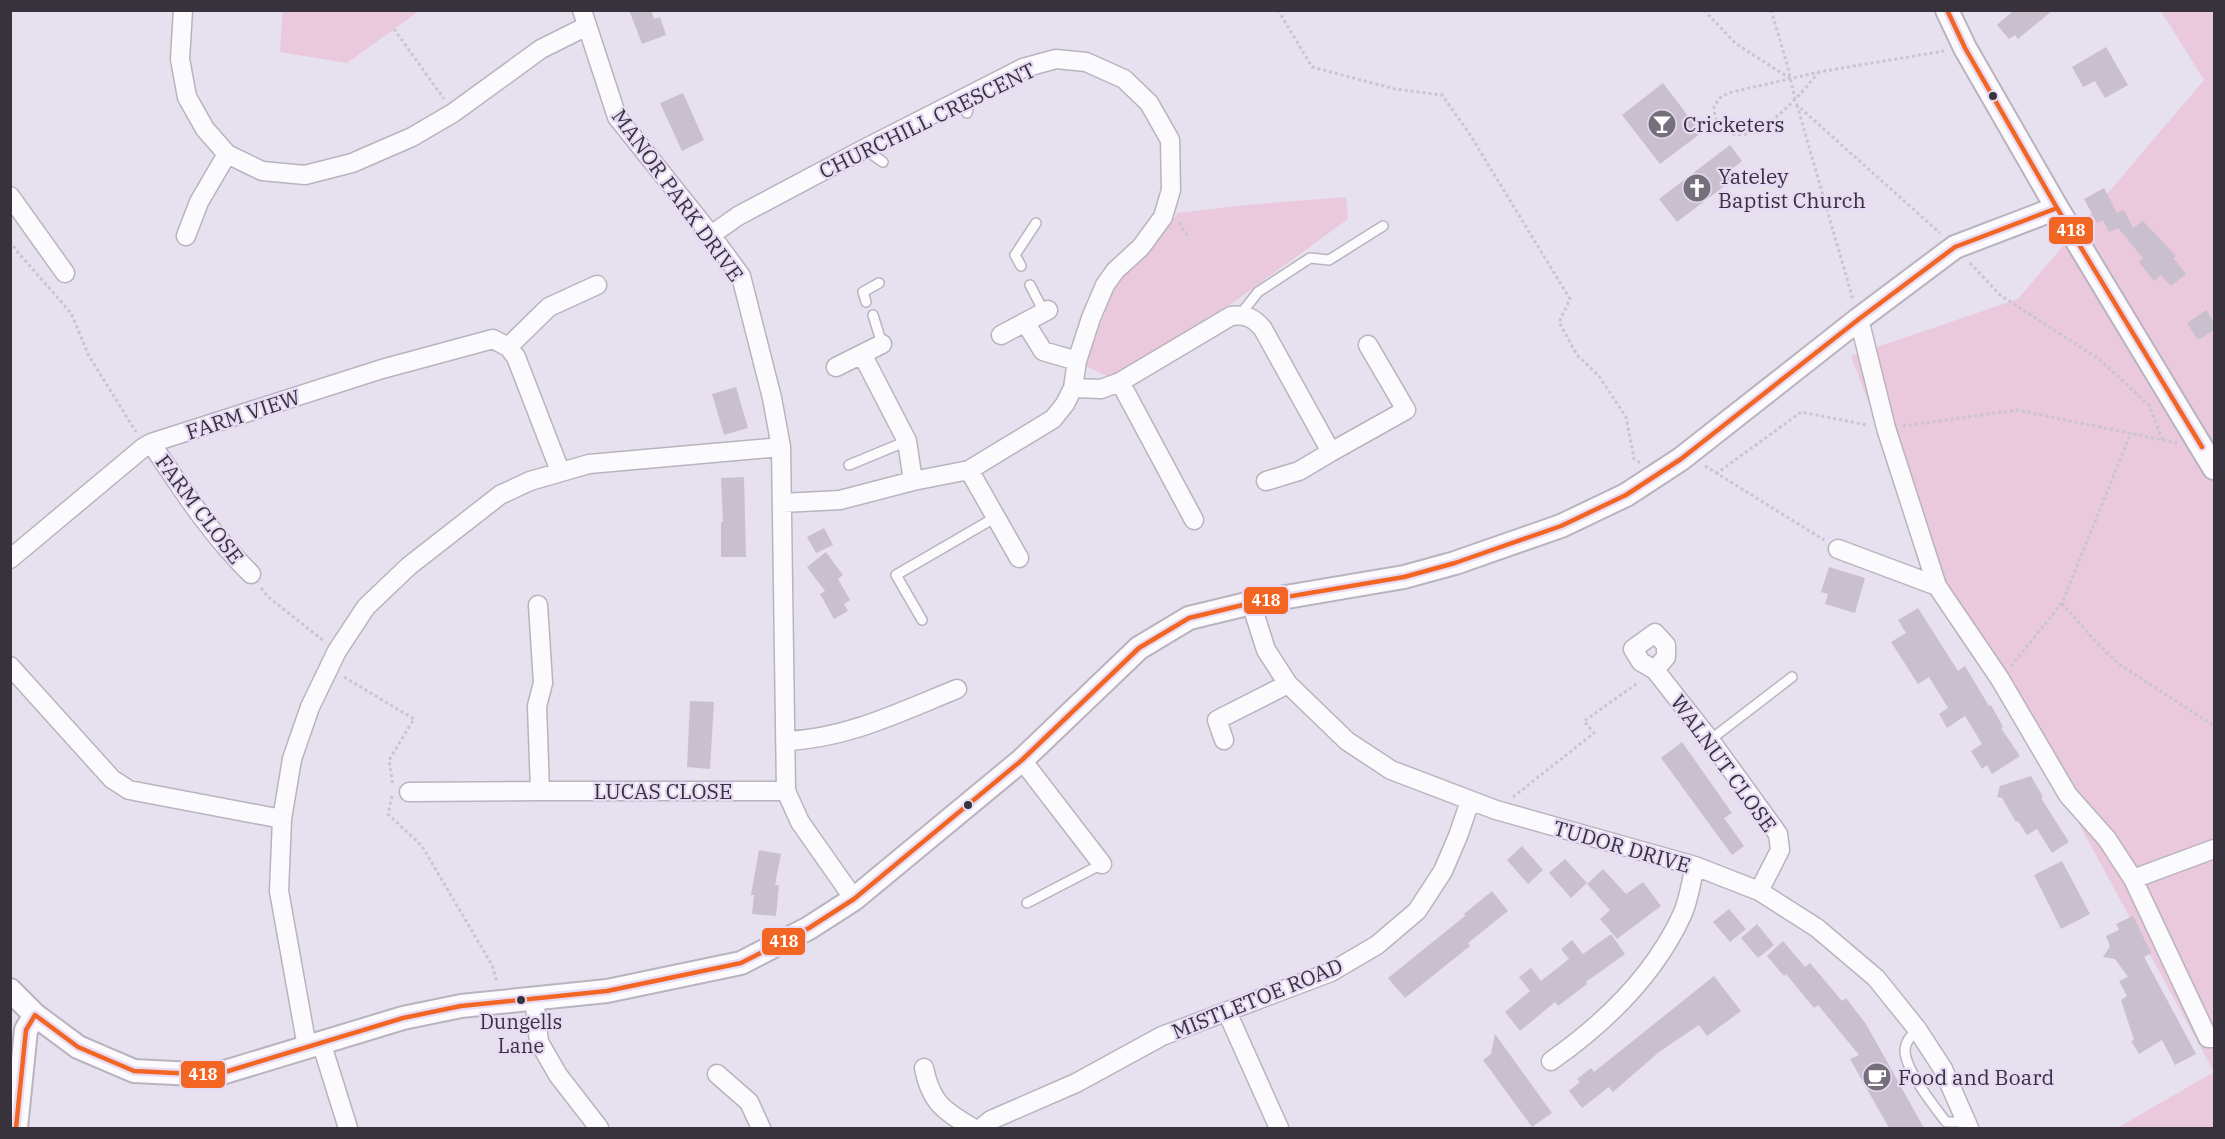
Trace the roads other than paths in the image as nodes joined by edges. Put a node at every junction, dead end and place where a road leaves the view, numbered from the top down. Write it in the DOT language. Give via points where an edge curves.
graph roads {
  1 [pos="183,10"];
  2 [pos="1947,10"];
  3 [pos="585,19"];
  4 [pos="971,94"];
  5 [pos="967,113"];
  6 [pos="864,149"];
  7 [pos="227,154"];
  8 [pos="884,162"];
  9 [pos="10,196"];
  10 [pos="2057,208"];
  11 [pos="1036,223"];
  12 [pos="1383,226"];
  13 [pos="711,235"];
  14 [pos="186,236"];
  15 [pos="1021,266"];
  16 [pos="65,273"];
  17 [pos="879,284"];
  18 [pos="597,285"];
  19 [pos="1030,285"];
  20 [pos="866,302"];
  21 [pos="1046,311"];
  22 [pos="873,315"];
  23 [pos="1240,315"];
  24 [pos="1859,320"];
  25 [pos="1026,322"];
  26 [pos="1002,335"];
  27 [pos="882,344"];
  28 [pos="1368,345"];
  29 [pos="508,347"];
  30 [pos="862,354"];
  31 [pos="1077,361"];
  32 [pos="836,367"];
  33 [pos="1120,382"];
  34 [pos="1073,388"];
  35 [pos="907,441"];
  36 [pos="148,445"];
  37 [pos="781,447"];
  38 [pos="1331,452"];
  39 [pos="849,465"];
  40 [pos="2214,468"];
  41 [pos="969,470"];
  42 [pos="560,471"];
  43 [pos="913,481"];
  44 [pos="1266,481"];
  45 [pos="783,503"];
  46 [pos="996,517"];
  47 [pos="1194,520"];
  48 [pos="1838,549"];
  49 [pos="1019,558"];
  50 [pos="10,560"];
  51 [pos="251,574"];
  52 [pos="1937,586"];
  53 [pos="1251,603"];
  54 [pos="538,605"];
  55 [pos="922,620"];
  56 [pos="10,666"];
  57 [pos="1655,670"];
  58 [pos="1792,677"];
  59 [pos="1288,684"];
  60 [pos="957,689"];
  61 [pos="1224,740"];
  62 [pos="1710,740"];
  63 [pos="784,741"];
  64 [pos="1023,760"];
  65 [pos="540,791"];
  66 [pos="786,791"];
  67 [pos="409,792"];
  68 [pos="1470,801"];
  69 [pos="282,819"];
  70 [pos="2214,849"];
  71 [pos="1102,864"];
  72 [pos="1695,866"];
  73 [pos="2133,879"];
  74 [pos="1759,891"];
  75 [pos="854,899"];
  76 [pos="1027,903"];
  77 [pos="10,990"];
  78 [pos="534,998"];
  79 [pos="1227,1012"];
  80 [pos="35,1015"];
  81 [pos="1917,1029"];
  82 [pos="2214,1038"];
  83 [pos="314,1045"];
  84 [pos="1551,1061"];
  85 [pos="924,1068"];
  86 [pos="717,1074"];
  87 [pos="1946,1125"];
  88 [pos="1968,1125"];
  89 [pos="16,1128"];
  90 [pos="348,1128"];
  91 [pos="599,1128"];
  92 [pos="761,1128"];
  93 [pos="973,1128"];
  94 [pos="981,1128"];
  95 [pos="1280,1128"];
  1 -- 7 [label="street" via="180,59 187,97 205,129"];
  2 -- 10 [label="street"];
  3 -- 7 [label="street" via="453,113 412,137 352,163 305,176 262,171"];
  3 -- 13 [label="street, MANOR PARK DRIVE" via="616,117"];
  4 -- 5 [label="lane"];
  4 -- 6 [label="street, CHURCHILL CRESCENT"];
  4 -- 31 [label="street, CHURCHILL CRESCENT" via="1023,68 1056,59 1086,62 1124,79 1149,103 1170,140 1171,190 1163,217 1105,285"];
  6 -- 8 [label="lane"];
  6 -- 13 [label="street, CHURCHILL CRESCENT" via="738,216"];
  7 -- 14 [label="street" via="199,202"];
  9 -- 16 [label="street"];
  10 -- 24 [label="street" via="1955,247"];
  10 -- 40 [label="street"];
  11 -- 15 [label="lane" via="1016,255"];
  12 -- 23 [label="lane" via="1329,260 1310,258 1258,291"];
  13 -- 37 [label="street, MANOR PARK DRIVE" via="741,276"];
  17 -- 20 [label="lane" via="863,292"];
  18 -- 29 [label="street" via="549,307"];
  19 -- 21 [label="lane"];
  21 -- 25 [label="street"];
  22 -- 27 [label="lane"];
  23 -- 33 [label="street" via="1231,316"];
  23 -- 38 [label="street" via="1250,317 1263,329"];
  24 -- 52 [label="street" via="1886,429"];
  24 -- 53 [label="street" via="1688,454 1626,495 1561,526 1404,577"];
  25 -- 26 [label="street"];
  25 -- 31 [label="street" via="1043,351"];
  27 -- 30 [label="street"];
  28 -- 38 [label="street" via="1406,410"];
  29 -- 36 [label="street, FARM VIEW" via="493,339 381,369"];
  29 -- 42 [label="street" via="516,357"];
  30 -- 32 [label="street"];
  30 -- 35 [label="street"];
  31 -- 34 [label="street, CHURCHILL CRESCENT"];
  33 -- 34 [label="street" via="1101,389"];
  33 -- 47 [label="street"];
  34 -- 41 [label="street, CHURCHILL CRESCENT" via="1053,419"];
  35 -- 39 [label="lane"];
  35 -- 43 [label="street"];
  36 -- 50 [label="street, FARM VIEW"];
  36 -- 51 [label="street, FARM CLOSE" via="222,545"];
  37 -- 42 [label="street" via="589,464"];
  37 -- 45 [label="street, MANOR PARK DRIVE"];
  38 -- 44 [label="street" via="1299,471"];
  41 -- 43 [label="street, CHURCHILL CRESCENT"];
  41 -- 46 [label="street"];
  42 -- 69 [label="street" via="500,495 409,566 366,607 333,659 310,707 292,759"];
  43 -- 45 [label="street, CHURCHILL CRESCENT" via="840,500"];
  45 -- 63 [label="street, MANOR PARK DRIVE"];
  46 -- 49 [label="street"];
  46 -- 55 [label="lane" via="896,575"];
  48 -- 52 [label="street"];
  52 -- 73 [label="street" via="2000,680 2068,795 2107,839"];
  53 -- 59 [label="street, TUDOR DRIVE" via="1266,650"];
  53 -- 64 [label="street" via="1189,618 1139,648"];
  54 -- 65 [label="street" via="543,683 537,706"];
  56 -- 69 [label="street" via="111,779 129,790"];
  57 -- 62 [label="street, WALNUT CLOSE"];
  58 -- 62 [label="lane"];
  59 -- 61 [label="street" via="1217,720"];
  59 -- 68 [label="street, TUDOR DRIVE" via="1347,741 1391,770"];
  60 -- 63 [label="street" via="888,719 812,740"];
  62 -- 74 [label="street, WALNUT CLOSE" via="1778,834 1780,850"];
  63 -- 66 [label="street, MANOR PARK DRIVE"];
  64 -- 71 [label="street"];
  64 -- 75 [label="street"];
  65 -- 66 [label="street, LUCAS CLOSE"];
  65 -- 67 [label="street, LUCAS CLOSE"];
  66 -- 75 [label="street, MANOR PARK DRIVE" via="800,822"];
  68 -- 72 [label="street, TUDOR DRIVE"];
  68 -- 79 [label="street, MISTLETOE ROAD" via="1443,871 1417,911 1377,945 1331,972"];
  69 -- 83 [label="street" via="279,891 299,1012"];
  70 -- 73 [label="street"];
  71 -- 76 [label="lane"];
  72 -- 74 [label="street, TUDOR DRIVE"];
  72 -- 84 [label="street" via="1683,914 1634,990 1595,1028"];
  73 -- 82 [label="street" via="2208,1038"];
  74 -- 81 [label="street, TUDOR DRIVE" via="1817,928 1876,978"];
  75 -- 78 [label="street" via="809,928 741,963 607,991"];
  77 -- 80 [label="street"];
  78 -- 83 [label="street" via="461,1006 403,1018"];
  78 -- 91 [label="street" via="539,1042 558,1075"];
  79 -- 94 [label="street, MISTLETOE ROAD" via="1162,1036"];
  79 -- 95 [label="street"];
  80 -- 83 [label="street" via="78,1047 134,1071 215,1075"];
  80 -- 89 [label="street" via="26,1030"];
  81 -- 87 [label="lane" via="1905,1048 1906,1057"];
  81 -- 88 [label="street, TUDOR DRIVE" via="1943,1069"];
  83 -- 90 [label="street"];
  85 -- 93 [label="street" via="928,1087 945,1111"];
  86 -- 92 [label="street" via="749,1101"];
  87 -- 88 [label="lane"];
}
